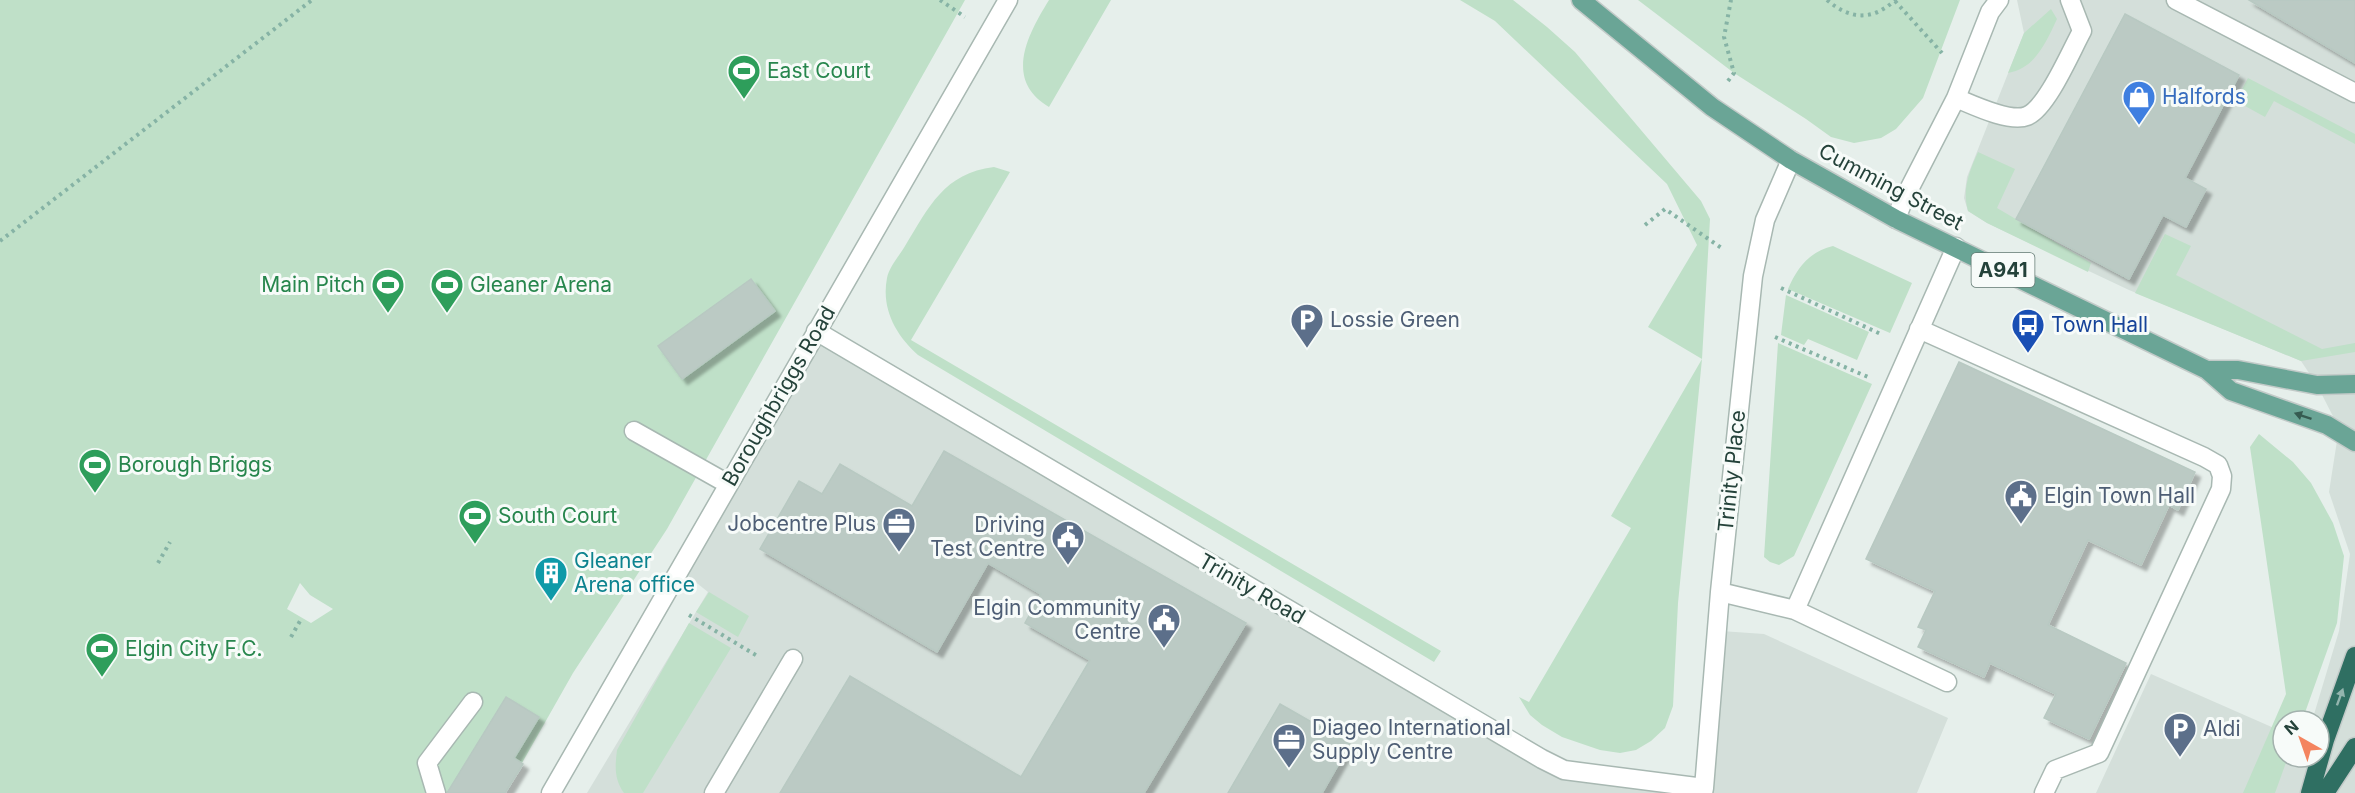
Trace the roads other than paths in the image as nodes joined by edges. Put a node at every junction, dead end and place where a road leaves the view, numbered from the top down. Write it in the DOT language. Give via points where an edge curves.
graph roads {
  1 [pos="1008,0"];
  2 [pos="1581,0"];
  3 [pos="1999,0"];
  4 [pos="2070,0"];
  5 [pos="2176,0"];
  6 [pos="1959,91"];
  7 [pos="2355,93"];
  8 [pos="1791,160"];
  9 [pos="1896,219"];
  10 [pos="1956,247"];
  11 [pos="1919,329"];
  12 [pos="816,331"];
  13 [pos="2207,370"];
  14 [pos="2355,384"];
  15 [pos="634,431"];
  16 [pos="2355,442"];
  17 [pos="728,484"];
  18 [pos="1720,592"];
  19 [pos="1795,610"];
  20 [pos="2355,656"];
  21 [pos="788,666"];
  22 [pos="1947,682"];
  23 [pos="473,702"];
  24 [pos="2355,747"];
  25 [pos="1703,790"];
  26 [pos="556,791"];
  27 [pos="436,793"];
  28 [pos="714,793"];
  29 [pos="2044,793"];
  30 [pos="2310,793"];
  31 [pos="2325,793"];
  1 -- 12 [label="street, Boroughbriggs Road"];
  2 -- 8 [label="main road, Cumming Street / A941" via="1712,107"];
  3 -- 6 [label="street" via="1989,12"];
  4 -- 6 [label="street" via="2082,31 2041,106 2026,117 1998,115"];
  5 -- 7 [label="street"];
  6 -- 9 [label="street"];
  8 -- 9 [label="main road, Cumming Street / A941"];
  8 -- 18 [label="street, Trinity Place" via="1765,220 1753,276"];
  9 -- 10 [label="main road, Cumming Street / A941"];
  10 -- 11 [label="street"];
  10 -- 13 [label="main road, Cumming Street / A941"];
  11 -- 19 [label="street"];
  11 -- 29 [label="street" via="2204,457 2218,465 2222,476 2221,489 2099,753 2055,770"];
  12 -- 17 [label="street, Boroughbriggs Road"];
  12 -- 25 [label="street, Trinity Road" via="1542,759 1564,770"];
  13 -- 14 [label="main road, Cumming Street / A941" via="2238,370 2317,385"];
  16 -- 13 [label="main road, Cumming Street / A941, one-way" via="2327,425 2231,391"];
  15 -- 17 [label="street"];
  17 -- 26 [label="street, Boroughbriggs Road"];
  18 -- 19 [label="street"];
  18 -- 25 [label="street, Trinity Place"];
  19 -- 22 [label="street"];
  30 -- 20 [label="highway, one-way"];
  21 -- 28 [label="street"];
  23 -- 27 [label="street" via="427,763"];
  24 -- 31 [label="highway"];
}
